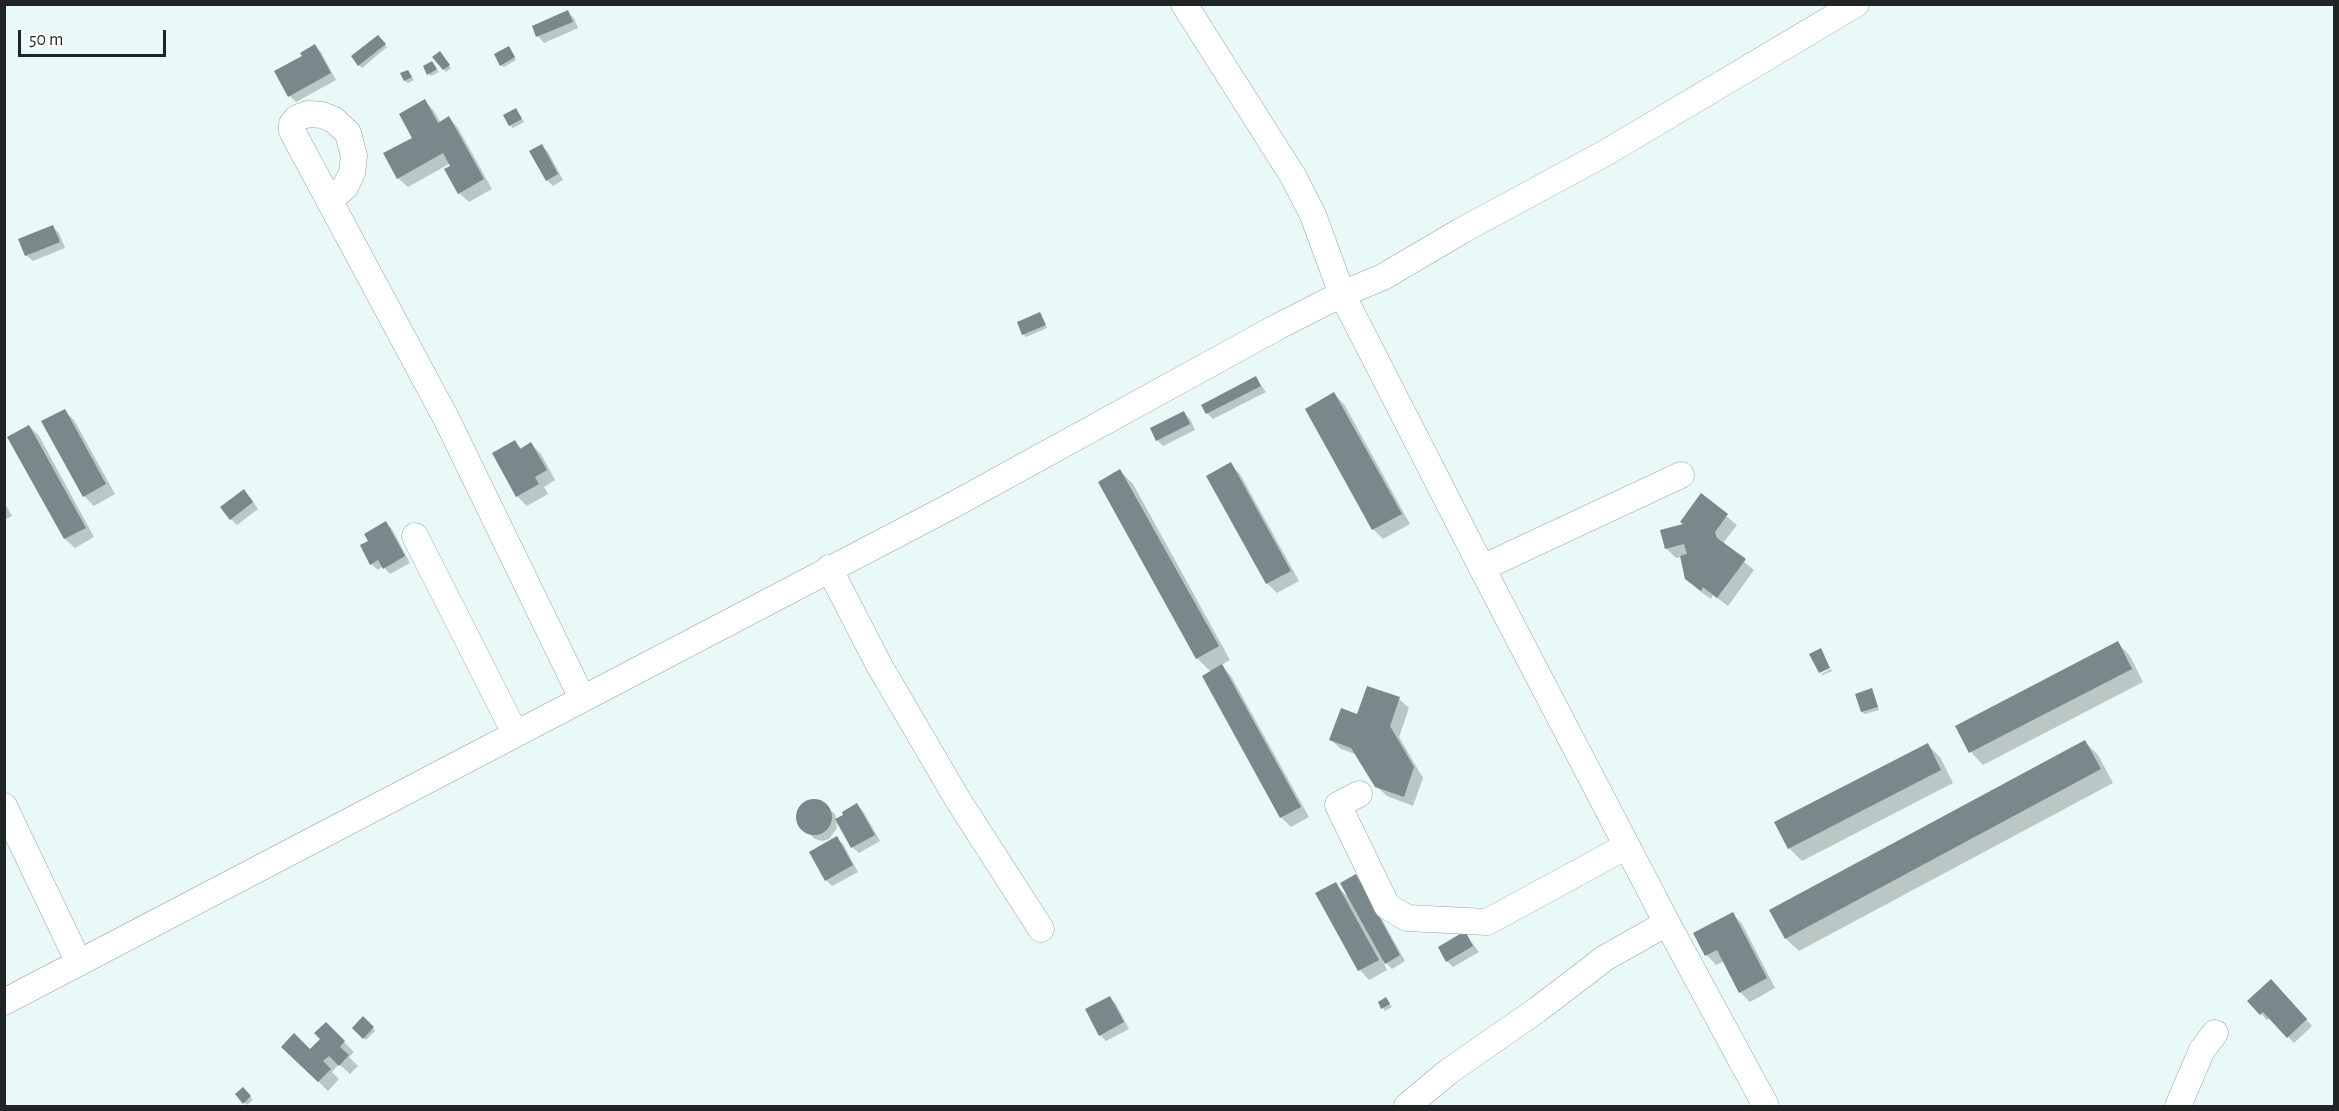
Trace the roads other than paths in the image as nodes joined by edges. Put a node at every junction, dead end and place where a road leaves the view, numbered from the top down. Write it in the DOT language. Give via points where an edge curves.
graph roads {
  1 [pos="1184,4"];
  2 [pos="1856,4"];
  3 [pos="330,200"];
  4 [pos="1342,294"];
  5 [pos="1681,475"];
  6 [pos="415,536"];
  7 [pos="830,568"];
  8 [pos="1482,568"];
  9 [pos="582,698"];
  10 [pos="515,733"];
  11 [pos="1359,794"];
  12 [pos="4,806"];
  13 [pos="1627,846"];
  14 [pos="1667,923"];
  15 [pos="1041,929"];
  16 [pos="79,963"];
  17 [pos="4,1002"];
  18 [pos="2215,1033"];
  19 [pos="1407,1107"];
  20 [pos="1766,1107"];
  21 [pos="2178,1107"];
  1 -- 4 [label="street" via="1293,176 1313,215"];
  2 -- 4 [label="street" via="1606,152 1383,277"];
  3 -- 9 [label="street" via="446,418"];
  4 -- 7 [label="street"];
  4 -- 8 [label="street"];
  5 -- 8 [label="street"];
  6 -- 10 [label="street"];
  7 -- 9 [label="street"];
  7 -- 15 [label="street" via="890,685"];
  8 -- 13 [label="street"];
  9 -- 10 [label="street"];
  10 -- 16 [label="street"];
  11 -- 13 [label="street" via="1338,805 1387,906 1407,918 1487,922"];
  12 -- 16 [label="street"];
  13 -- 14 [label="street"];
  14 -- 19 [label="street" via="1605,958 1448,1072"];
  14 -- 20 [label="street"];
  16 -- 17 [label="street"];
  18 -- 21 [label="street" via="2202,1050"];
}
